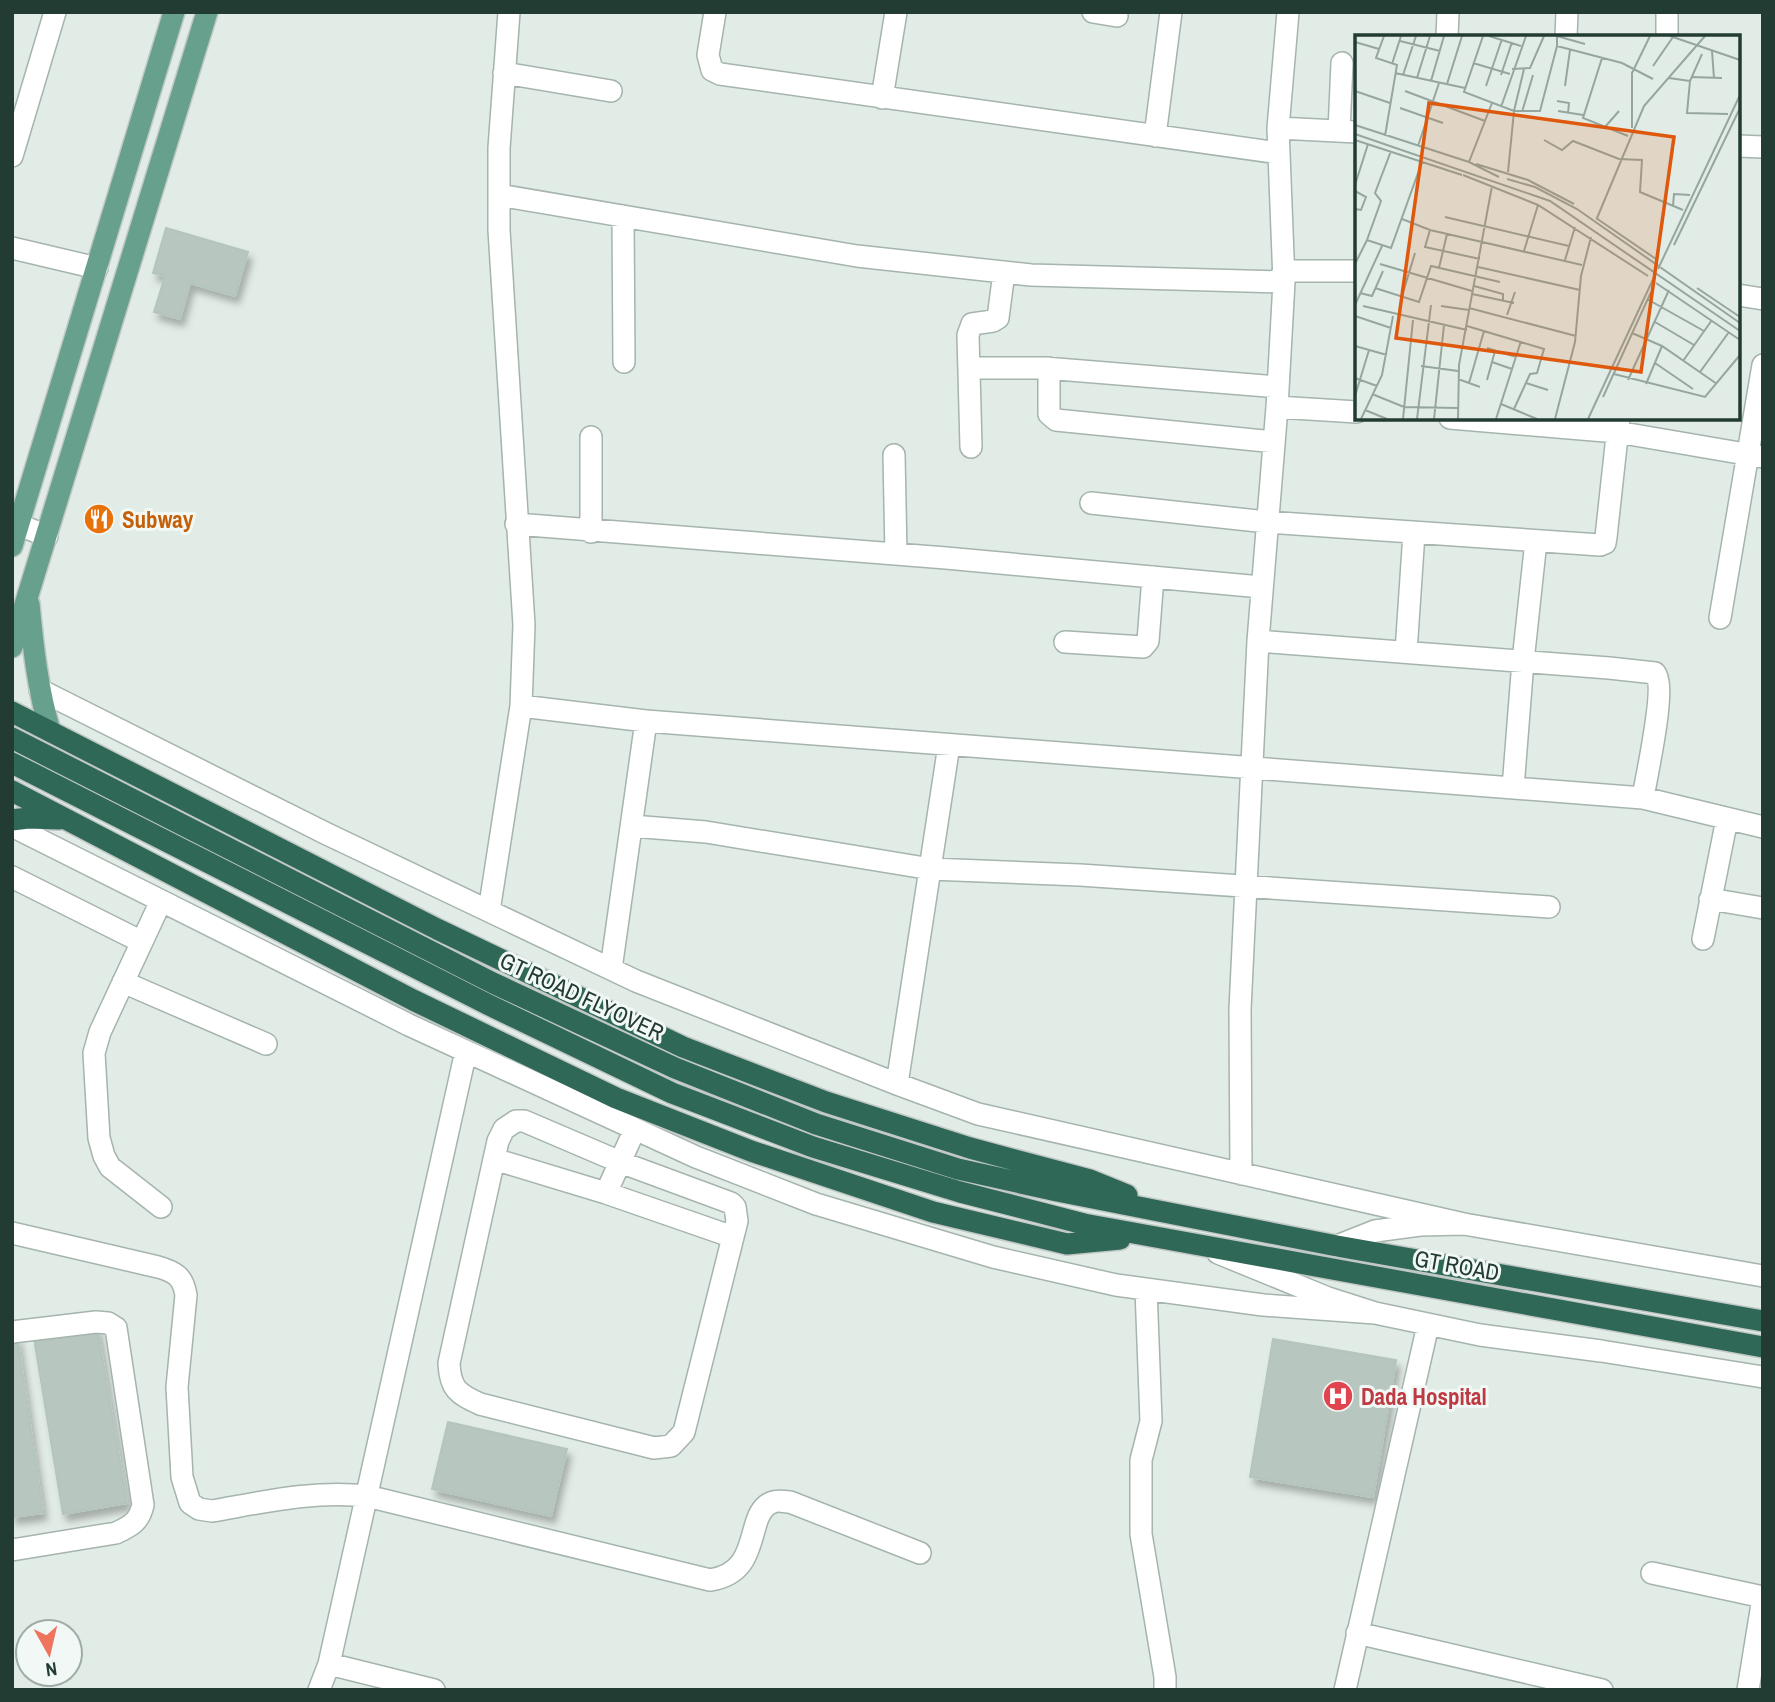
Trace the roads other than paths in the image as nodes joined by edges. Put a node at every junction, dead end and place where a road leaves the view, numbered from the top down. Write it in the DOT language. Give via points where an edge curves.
graph roads {
  1 [pos="55,12"];
  2 [pos="174,12"];
  3 [pos="206,12"];
  4 [pos="509,12"];
  5 [pos="715,12"];
  6 [pos="897,12"];
  7 [pos="1093,12"];
  8 [pos="1171,12"];
  9 [pos="1288,12"];
  10 [pos="1448,12"];
  11 [pos="1567,12"];
  12 [pos="1667,12"];
  13 [pos="1117,16"];
  14 [pos="1447,35"];
  15 [pos="1566,35"];
  16 [pos="1667,35"];
  17 [pos="1342,63"];
  18 [pos="505,73"];
  19 [pos="611,91"];
  20 [pos="882,98"];
  21 [pos="1278,128"];
  22 [pos="1348,131"];
  23 [pos="1155,136"];
  24 [pos="136,138"];
  25 [pos="1740,146"];
  26 [pos="167,147"];
  27 [pos="1763,148"];
  28 [pos="1279,153"];
  29 [pos="12,156"];
  30 [pos="499,195"];
  31 [pos="623,216"];
  32 [pos="12,248"];
  33 [pos="97,268"];
  34 [pos="1355,271"];
  35 [pos="1004,272"];
  36 [pos="1284,277"];
  37 [pos="1740,295"];
  38 [pos="1763,299"];
  39 [pos="84,310"];
  40 [pos="114,319"];
  41 [pos="624,362"];
  42 [pos="1763,365"];
  43 [pos="969,368"];
  44 [pos="1049,368"];
  45 [pos="1278,397"];
  46 [pos="1355,412"];
  47 [pos="1498,420"];
  48 [pos="1522,421"];
  49 [pos="1618,425"];
  50 [pos="592,437"];
  51 [pos="1274,442"];
  52 [pos="971,447"];
  53 [pos="1755,455"];
  54 [pos="894,456"];
  55 [pos="1091,503"];
  56 [pos="1267,522"];
  57 [pos="15,523"];
  58 [pos="516,524"];
  59 [pos="591,532"];
  60 [pos="1414,533"];
  61 [pos="47,536"];
  62 [pos="1536,541"];
  63 [pos="12,546"];
  64 [pos="896,554"];
  65 [pos="1153,577"];
  66 [pos="1261,587"];
  67 [pos="28,595"];
  68 [pos="1720,618"];
  69 [pos="1258,641"];
  70 [pos="1065,642"];
  71 [pos="12,647"];
  72 [pos="1406,652"];
  73 [pos="1523,661"];
  74 [pos="40,690"];
  75 [pos="522,706"];
  76 [pos="12,712"];
  77 [pos="646,721"];
  78 [pos="50,731"];
  79 [pos="12,737"];
  80 [pos="949,745"];
  81 [pos="12,763"];
  82 [pos="1252,768"];
  83 [pos="1513,788"];
  84 [pos="12,791"];
  85 [pos="1643,798"];
  86 [pos="1727,818"];
  87 [pos="12,820"];
  88 [pos="68,820"];
  89 [pos="12,826"];
  90 [pos="632,826"];
  91 [pos="1763,827"];
  92 [pos="932,869"];
  93 [pos="12,877"];
  94 [pos="1246,886"];
  95 [pos="1710,899"];
  96 [pos="161,901"];
  97 [pos="1549,907"];
  98 [pos="1763,908"];
  99 [pos="489,911"];
  100 [pos="1703,939"];
  101 [pos="142,942"];
  102 [pos="420,958"];
  103 [pos="611,968"];
  104 [pos="123,982"];
  105 [pos="266,1044"];
  106 [pos="466,1051"];
  107 [pos="897,1084"];
  108 [pos="635,1129"];
  109 [pos="494,1159"];
  110 [pos="620,1162"];
  111 [pos="1241,1174"];
  112 [pos="606,1193"];
  113 [pos="161,1208"];
  114 [pos="1164,1212"];
  115 [pos="1464,1224"];
  116 [pos="12,1233"];
  117 [pos="1143,1236"];
  118 [pos="733,1237"];
  119 [pos="1336,1246"];
  120 [pos="1204,1247"];
  121 [pos="1763,1275"];
  122 [pos="1146,1289"];
  123 [pos="1376,1314"];
  124 [pos="1763,1321"];
  125 [pos="1428,1325"];
  126 [pos="12,1332"];
  127 [pos="1763,1346"];
  128 [pos="1763,1377"];
  129 [pos="367,1496"];
  130 [pos="12,1550"];
  131 [pos="920,1553"];
  132 [pos="1652,1573"];
  133 [pos="1763,1598"];
  134 [pos="1357,1633"];
  135 [pos="329,1664"];
  136 [pos="1542,1683"];
  137 [pos="319,1690"];
  138 [pos="434,1690"];
  139 [pos="1165,1690"];
  140 [pos="1345,1690"];
  141 [pos="1602,1690"];
  142 [pos="1748,1690"];
  1 -- 29 [label="street"];
  2 -- 24 [label="main road"];
  3 -- 26 [label="main road"];
  4 -- 18 [label="street"];
  5 -- 20 [label="street" via="708,55 712,70"];
  6 -- 20 [label="street"];
  7 -- 13 [label="street"];
  8 -- 23 [label="street"];
  9 -- 21 [label="street"];
  10 -- 14 [label="street"];
  11 -- 15 [label="street"];
  12 -- 16 [label="street"];
  17 -- 22 [label="street"];
  18 -- 19 [label="street"];
  18 -- 30 [label="street"];
  20 -- 23 [label="street"];
  21 -- 22 [label="street"];
  21 -- 28 [label="street"];
  23 -- 28 [label="street"];
  24 -- 26 [label="main road"];
  24 -- 33 [label="main road"];
  25 -- 27 [label="street"];
  26 -- 40 [label="main road"];
  28 -- 36 [label="street"];
  30 -- 31 [label="street"];
  30 -- 58 [label="street"];
  31 -- 35 [label="street" via="857,256"];
  31 -- 41 [label="street"];
  32 -- 33 [label="street"];
  33 -- 39 [label="main road"];
  34 -- 36 [label="street"];
  35 -- 36 [label="street"];
  35 -- 43 [label="street" via="998,318 969,328"];
  36 -- 45 [label="street"];
  37 -- 38 [label="street"];
  39 -- 40 [label="main road"];
  39 -- 57 [label="main road"];
  40 -- 61 [label="main road"];
  42 -- 53 [label="street"];
  43 -- 44 [label="street"];
  43 -- 52 [label="street"];
  44 -- 45 [label="street"];
  44 -- 51 [label="street" via="1049,414 1056,420"];
  45 -- 46 [label="street"];
  45 -- 51 [label="street"];
  47 -- 48 [label="street"];
  48 -- 49 [label="street"];
  49 -- 53 [label="street"];
  49 -- 62 [label="street" via="1605,542 1595,546"];
  50 -- 59 [label="street"];
  51 -- 56 [label="street"];
  53 -- 68 [label="street"];
  54 -- 64 [label="street"];
  55 -- 56 [label="street"];
  56 -- 60 [label="street"];
  56 -- 66 [label="street"];
  57 -- 61 [label="street"];
  57 -- 63 [label="main road"];
  58 -- 59 [label="street"];
  58 -- 75 [label="street" via="524,625"];
  59 -- 64 [label="street"];
  60 -- 62 [label="street"];
  60 -- 72 [label="street"];
  61 -- 67 [label="main road"];
  62 -- 73 [label="street"];
  64 -- 65 [label="street"];
  65 -- 66 [label="street"];
  65 -- 70 [label="street" via="1148,641 1143,647"];
  66 -- 69 [label="street"];
  67 -- 71 [label="main road"];
  67 -- 74 [label="main road"];
  69 -- 72 [label="street"];
  69 -- 82 [label="street"];
  72 -- 73 [label="street"];
  73 -- 83 [label="street"];
  73 -- 85 [label="street" via="1649,672 1659,677"];
  74 -- 78 [label="main road"];
  74 -- 99 [label="street"];
  75 -- 77 [label="street"];
  75 -- 99 [label="street"];
  76 -- 78 [label="highway"];
  77 -- 80 [label="street"];
  77 -- 90 [label="street"];
  78 -- 114 [label="highway" via="437,929 683,1047 826,1102 1090,1180"];
  79 -- 102 [label="highway, GT ROAD FLYOVER"];
  80 -- 82 [label="street"];
  80 -- 92 [label="street"];
  81 -- 102 [label="highway, GT ROAD FLYOVER"];
  82 -- 83 [label="street"];
  82 -- 94 [label="street"];
  83 -- 85 [label="street"];
  84 -- 88 [label="highway"];
  85 -- 86 [label="street"];
  86 -- 91 [label="street"];
  86 -- 95 [label="street"];
  87 -- 88 [label="highway"];
  88 -- 117 [label="highway" via="425,1006 616,1098 751,1151 933,1212 1067,1244"];
  89 -- 96 [label="street"];
  90 -- 92 [label="street" via="706,832"];
  90 -- 103 [label="street"];
  92 -- 94 [label="street"];
  92 -- 107 [label="street"];
  93 -- 101 [label="street"];
  94 -- 97 [label="street"];
  94 -- 111 [label="street" via="1240,1009"];
  95 -- 98 [label="street"];
  95 -- 100 [label="street"];
  96 -- 101 [label="street"];
  96 -- 106 [label="street"];
  99 -- 103 [label="street"];
  101 -- 104 [label="street"];
  102 -- 114 [label="highway, GT ROAD FLYOVER" via="816,1124 958,1169"];
  102 -- 117 [label="highway, GT ROAD FLYOVER" via="487,1004 672,1093 813,1147 960,1192"];
  103 -- 107 [label="street" via="757,1031"];
  104 -- 105 [label="street"];
  104 -- 113 [label="street" via="93,1053 99,1138 110,1167"];
  106 -- 108 [label="street"];
  106 -- 129 [label="street"];
  107 -- 111 [label="street" via="978,1114"];
  108 -- 110 [label="street"];
  108 -- 122 [label="street" via="816,1205 993,1257"];
  109 -- 110 [label="street" via="504,1129 524,1121"];
  109 -- 112 [label="street"];
  109 -- 118 [label="street" via="449,1363 455,1390 480,1404 654,1448 671,1446 684,1432"];
  110 -- 112 [label="street"];
  110 -- 118 [label="street" via="730,1203 736,1213"];
  111 -- 115 [label="street"];
  112 -- 118 [label="street"];
  114 -- 119 [label="highway, GT ROAD"];
  115 -- 119 [label="street" via="1376,1231"];
  115 -- 121 [label="street"];
  116 -- 129 [label="street" via="166,1269 182,1279 186,1296 177,1409 182,1477 190,1503 212,1511 298,1496"];
  117 -- 120 [label="highway, GT ROAD"];
  119 -- 124 [label="highway, GT ROAD"];
  120 -- 123 [label="street"];
  120 -- 127 [label="highway, GT ROAD"];
  122 -- 123 [label="street" via="1263,1306"];
  122 -- 139 [label="street" via="1152,1421 1141,1460 1141,1534"];
  123 -- 125 [label="street"];
  125 -- 128 [label="street"];
  125 -- 134 [label="street"];
  126 -- 130 [label="street" via="96,1322 117,1328 144,1505 131,1526 116,1533"];
  129 -- 131 [label="street" via="710,1580 734,1572 741,1564 764,1508 777,1501 790,1502"];
  129 -- 135 [label="street"];
  132 -- 133 [label="street"];
  133 -- 142 [label="street"];
  134 -- 136 [label="street"];
  134 -- 140 [label="street"];
  135 -- 137 [label="street"];
  135 -- 138 [label="street"];
  136 -- 141 [label="street"];
}
